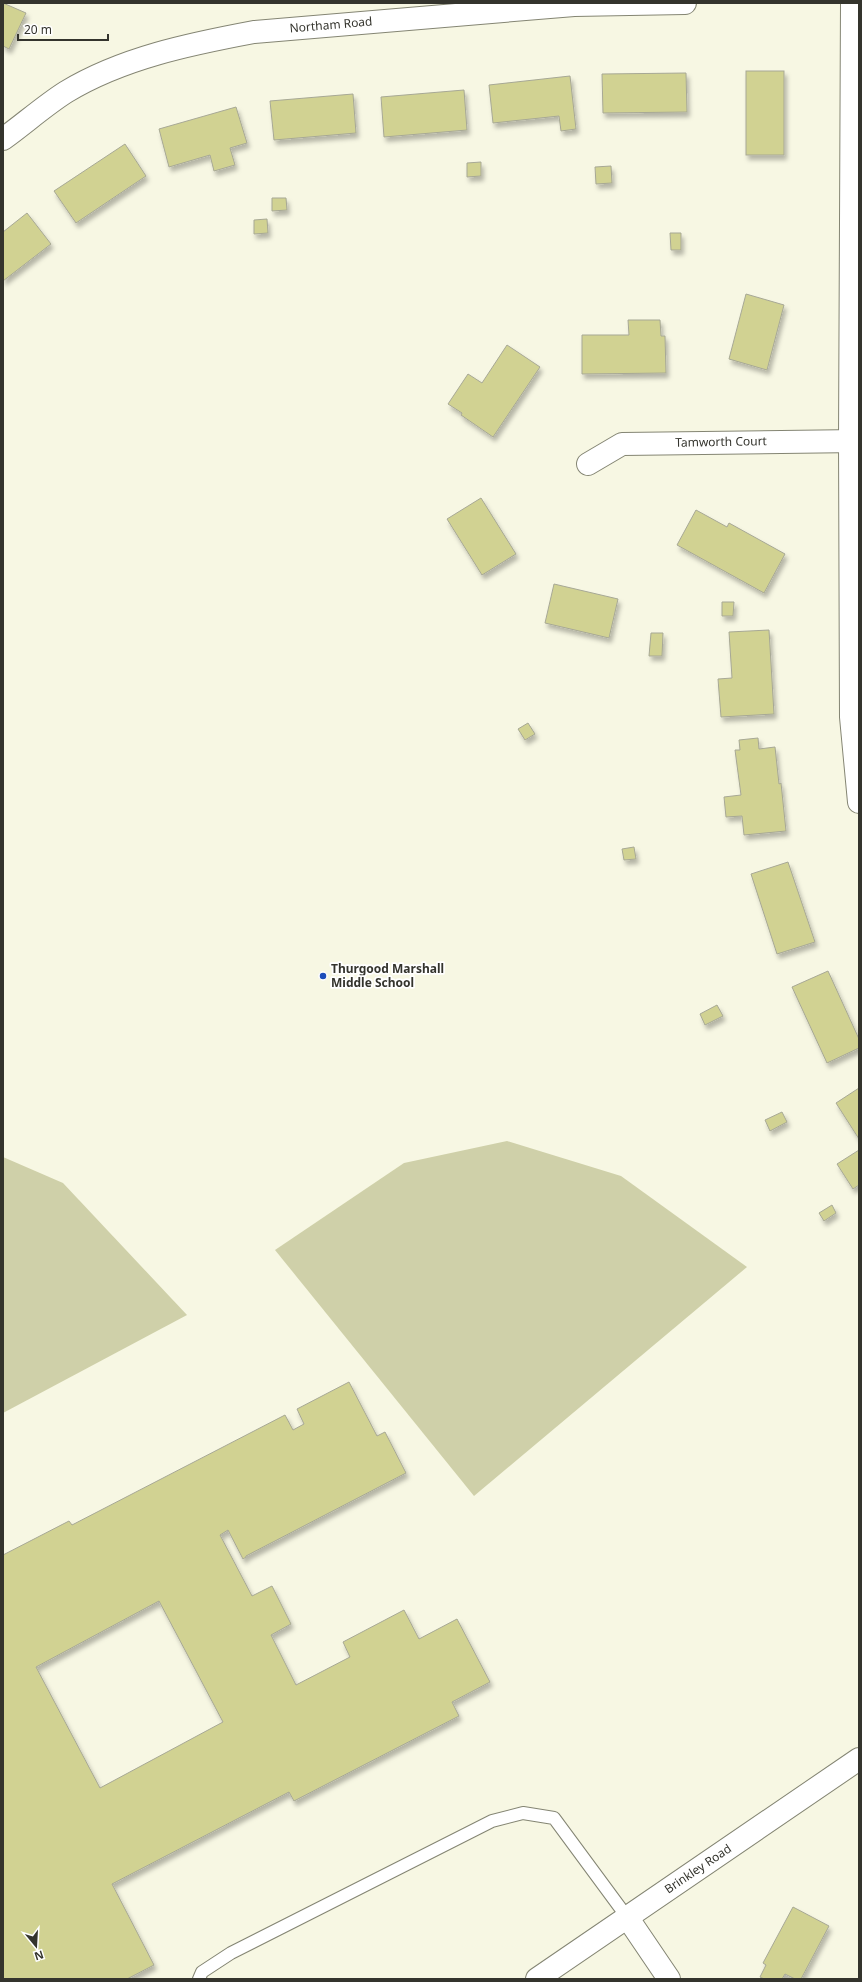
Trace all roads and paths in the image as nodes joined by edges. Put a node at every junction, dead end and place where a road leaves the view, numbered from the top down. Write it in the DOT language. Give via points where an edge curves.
graph roads {
  1 [pos="685,3"];
  2 [pos="852,3"];
  3 [pos="3,139"];
  4 [pos="854,441"];
  5 [pos="588,464"];
  6 [pos="859,802"];
  7 [pos="859,1759"];
  8 [pos="627,1917"];
  9 [pos="199,1979"];
  10 [pos="537,1979"];
  11 [pos="669,1979"];
  1 -- 3 [label="street, Northam Road" via="574,5 254,32 203,42 108,71 66,92"];
  2 -- 4 [label="street"];
  4 -- 5 [label="street, Tamworth Court" via="622,444"];
  4 -- 6 [label="street" via="851,717"];
  7 -- 8 [label="street, Brinkley Road"];
  8 -- 9 [label="lane" via="554,1818 523,1813 492,1821 238,1949 202,1972"];
  8 -- 10 [label="street, Brinkley Road"];
  8 -- 11 [label="street"];
}
